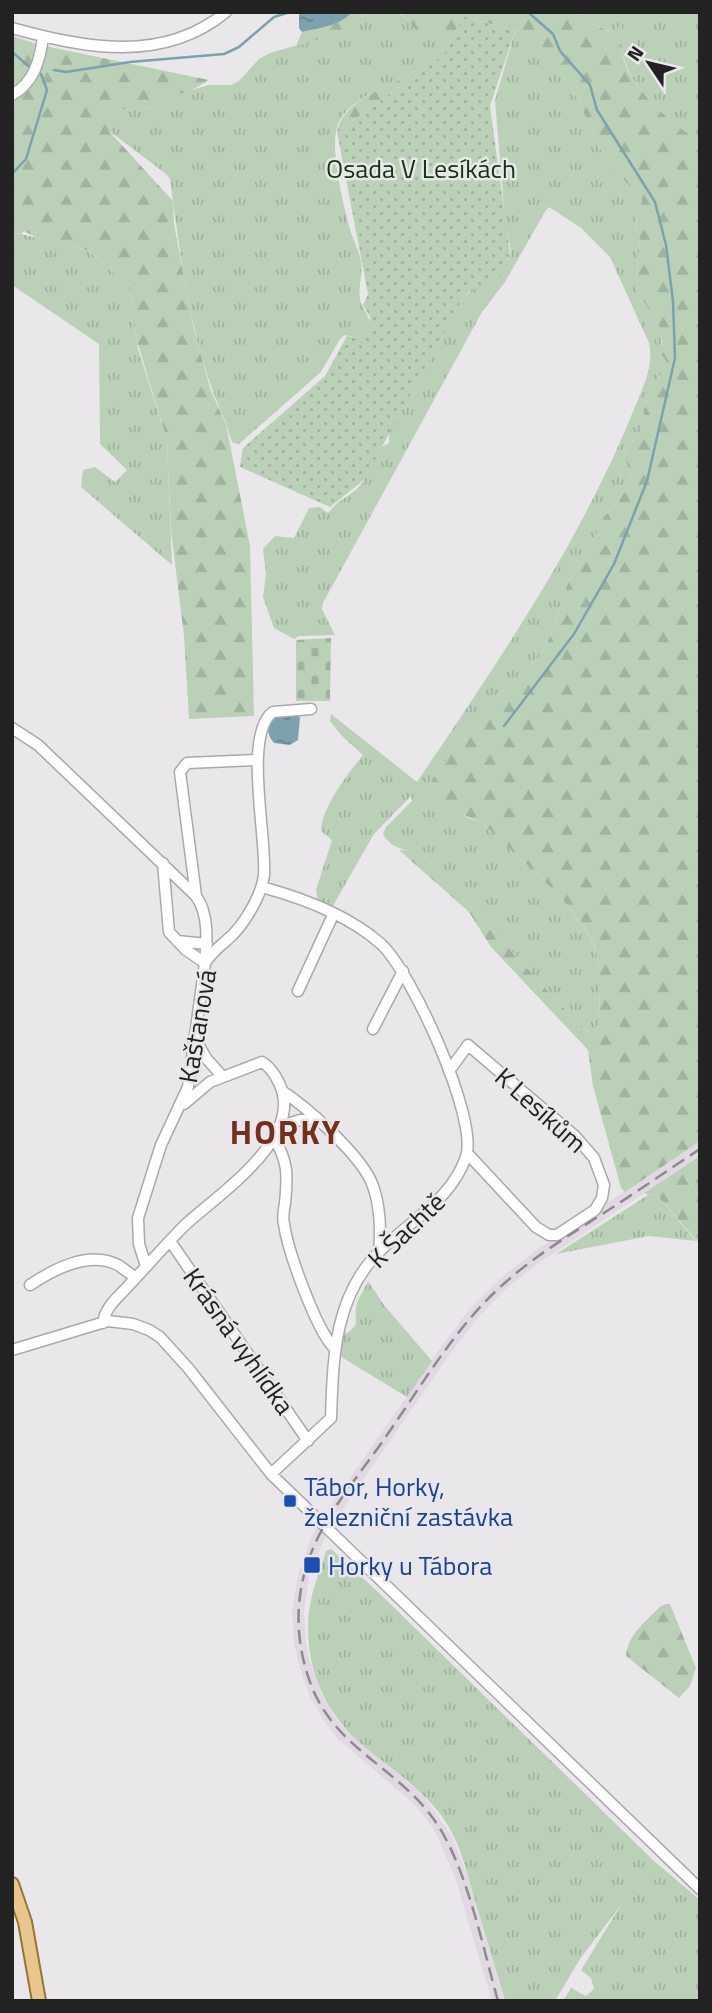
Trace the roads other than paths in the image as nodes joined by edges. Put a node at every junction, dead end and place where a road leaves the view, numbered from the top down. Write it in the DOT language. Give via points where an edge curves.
graph roads {
  1 [pos="226,12"];
  2 [pos="12,28"];
  3 [pos="43,37"];
  4 [pos="12,95"];
  5 [pos="311,709"];
  6 [pos="12,728"];
  7 [pos="257,760"];
  8 [pos="163,863"];
  9 [pos="262,887"];
  10 [pos="197,896"];
  11 [pos="332,915"];
  12 [pos="177,941"];
  13 [pos="206,944"];
  14 [pos="205,963"];
  15 [pos="403,971"];
  16 [pos="298,991"];
  17 [pos="373,1029"];
  18 [pos="194,1037"];
  19 [pos="449,1071"];
  20 [pos="222,1076"];
  21 [pos="282,1091"];
  22 [pos="179,1109"];
  23 [pos="317,1118"];
  24 [pos="276,1132"];
  25 [pos="467,1153"];
  26 [pos="170,1241"];
  27 [pos="379,1252"];
  28 [pos="146,1266"];
  29 [pos="136,1278"];
  30 [pos="30,1285"];
  31 [pos="103,1322"];
  32 [pos="334,1348"];
  33 [pos="12,1350"];
  34 [pos="308,1441"];
  35 [pos="271,1474"];
  36 [pos="12,1884"];
  37 [pos="700,1889"];
  38 [pos="39,2001"];
  1 -- 3 [label="street" via="195,33 141,47 84,46"];
  2 -- 3 [label="street"];
  3 -- 4 [label="street" via="39,63"];
  5 -- 7 [label="street, Kaštanová" via="270,714 260,733"];
  6 -- 8 [label="street" via="38,745"];
  7 -- 9 [label="street, Kaštanová"];
  7 -- 10 [label="street" via="187,763 180,772"];
  8 -- 10 [label="street"];
  8 -- 12 [label="street" via="167,926"];
  9 -- 11 [label="street"];
  9 -- 14 [label="street, Kaštanová" via="233,935"];
  10 -- 13 [label="street"];
  11 -- 15 [label="street" via="381,944"];
  11 -- 16 [label="street"];
  12 -- 13 [label="street"];
  12 -- 14 [label="street"];
  13 -- 14 [label="street"];
  14 -- 18 [label="street, Kaštanová"];
  15 -- 17 [label="street"];
  15 -- 19 [label="street"];
  18 -- 20 [label="street"];
  18 -- 22 [label="street, Kaštanová" via="188,1087"];
  19 -- 25 [label="street"];
  19 -- 25 [label="street, K Lesíkům" via="468,1045 575,1136 594,1158 604,1185 601,1202 567,1230 549,1235 536,1227"];
  20 -- 21 [label="street" via="265,1063"];
  20 -- 22 [label="street"];
  21 -- 23 [label="street"];
  21 -- 24 [label="street" via="285,1106"];
  22 -- 28 [label="street, Kaštanová" via="161,1145 138,1217"];
  23 -- 24 [label="street" via="300,1119"];
  23 -- 27 [label="street" via="371,1181"];
  24 -- 26 [label="street" via="236,1183"];
  24 -- 32 [label="street" via="287,1167 283,1220 288,1244 324,1336"];
  25 -- 27 [label="street, K Šachtě" via="447,1192"];
  26 -- 28 [label="street"];
  26 -- 34 [label="street, Krásná vyhlídka"];
  27 -- 32 [label="street, K Šachtě" via="347,1300"];
  28 -- 29 [label="street"];
  29 -- 30 [label="street" via="117,1264 85,1261 54,1269"];
  29 -- 31 [label="street" via="109,1307"];
  31 -- 33 [label="street"];
  31 -- 35 [label="street" via="133,1324 160,1337"];
  32 -- 34 [label="street, K Šachtě" via="331,1418"];
  34 -- 35 [label="street, K Šachtě"];
  35 -- 37 [label="street"];
  36 -- 38 [label="main road" via="25,1922"];
}
